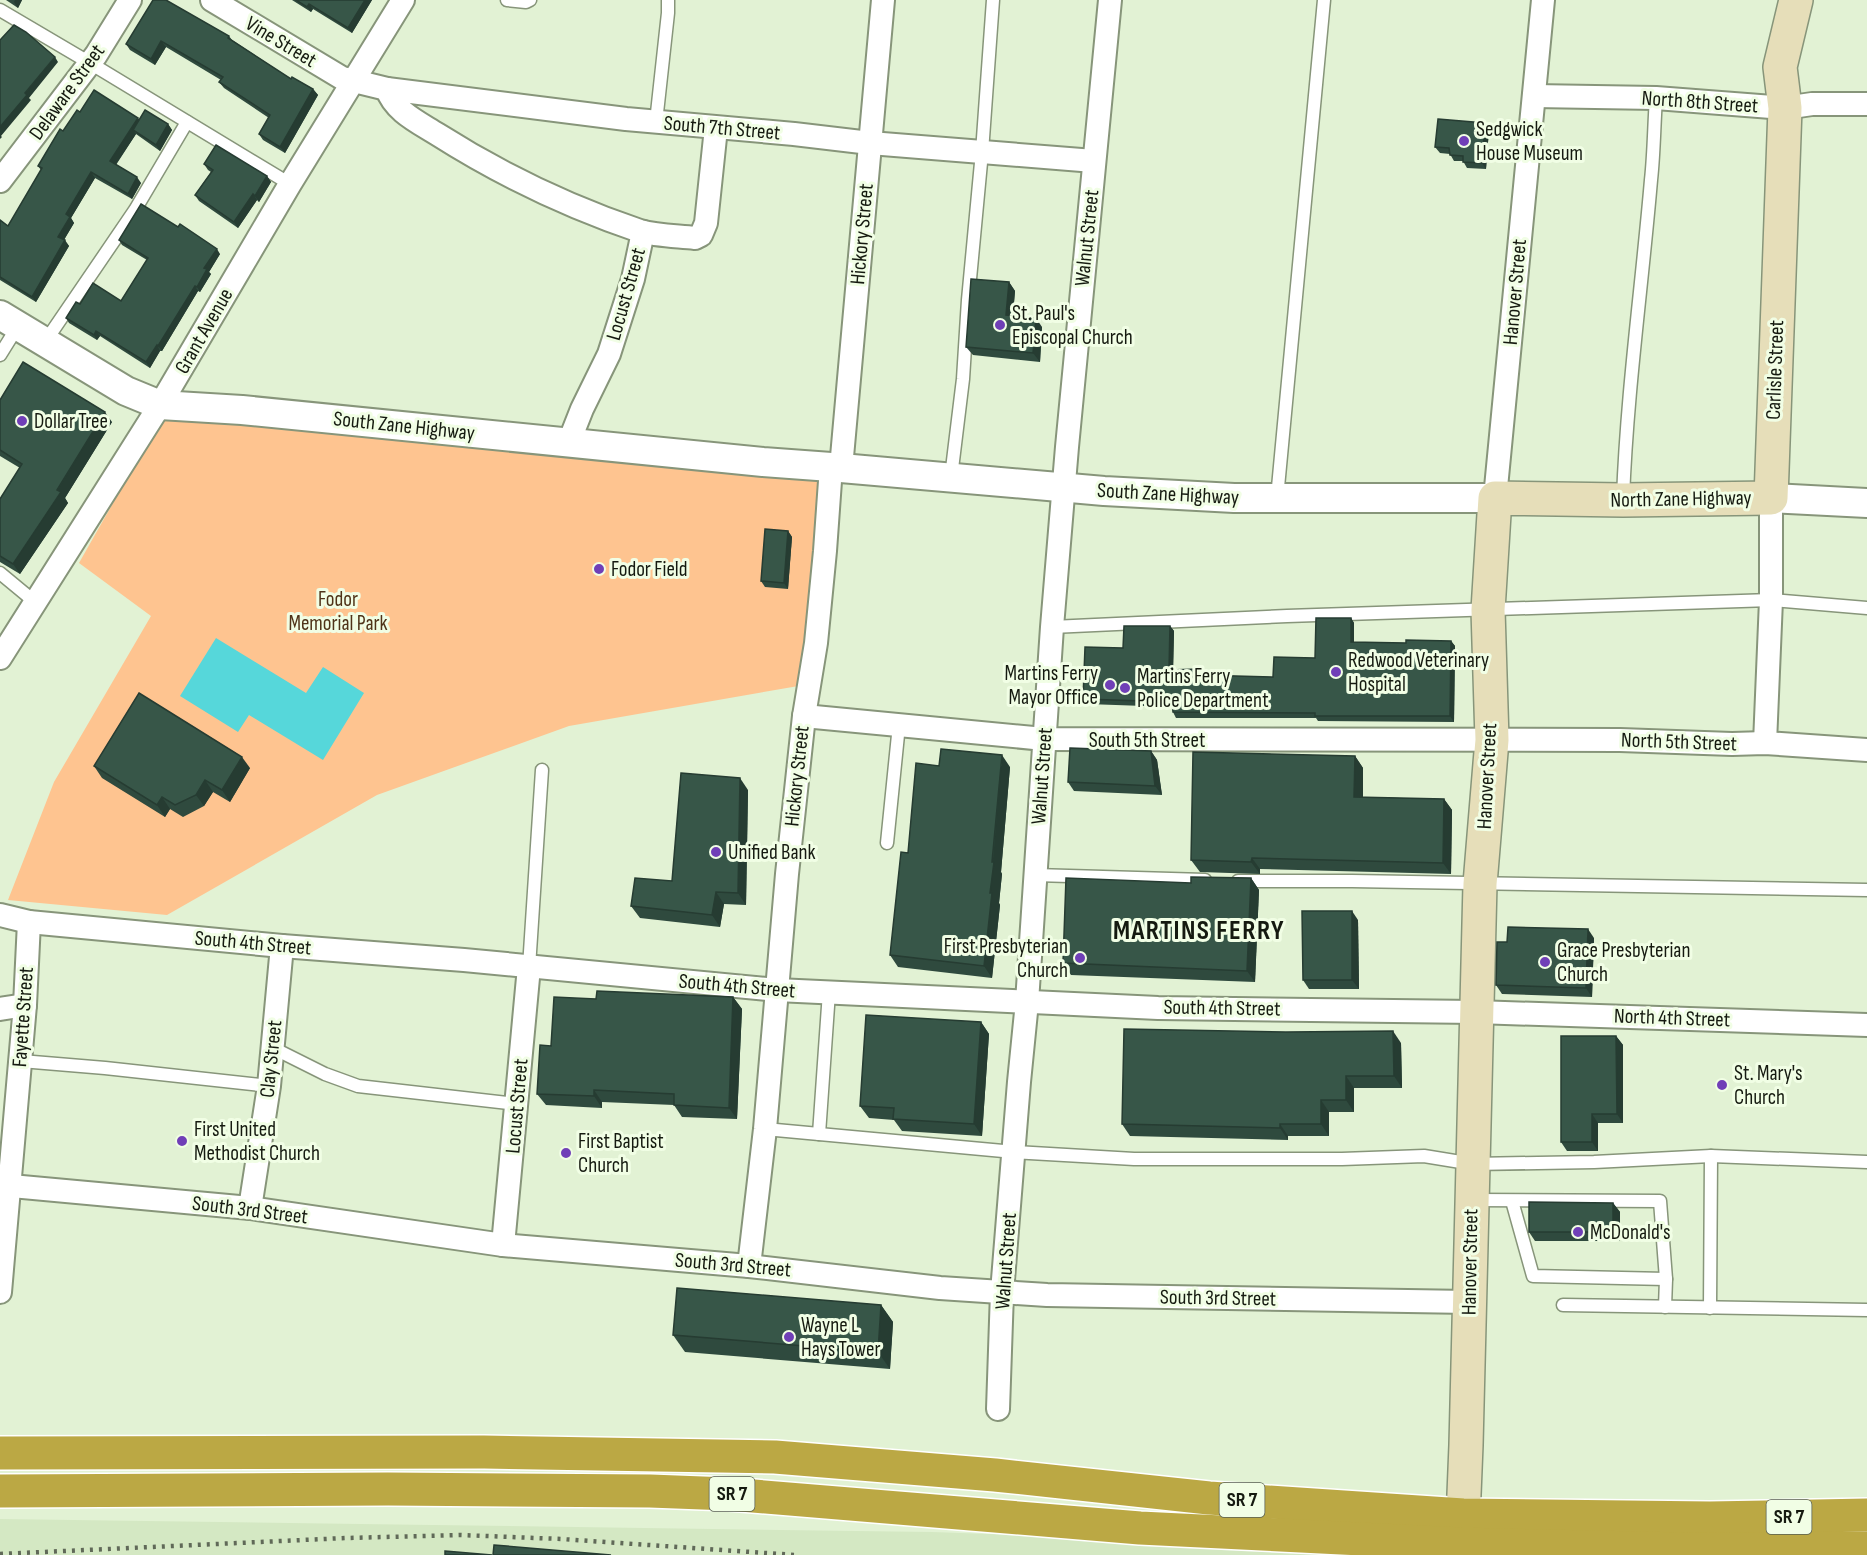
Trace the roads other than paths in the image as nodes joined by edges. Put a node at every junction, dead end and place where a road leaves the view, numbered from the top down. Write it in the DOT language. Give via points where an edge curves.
graph roads {
  1 [pos="130,0"];
  2 [pos="212,0"];
  3 [pos="404,0"];
  4 [pos="507,0"];
  5 [pos="530,0"];
  6 [pos="668,0"];
  7 [pos="882,0"];
  8 [pos="993,0"];
  9 [pos="1110,0"];
  10 [pos="1324,0"];
  11 [pos="1543,0"];
  12 [pos="1796,0"];
  13 [pos="0,10"];
  14 [pos="90,63"];
  15 [pos="352,82"];
  16 [pos="387,89"];
  17 [pos="1534,96"];
  18 [pos="1656,98"];
  19 [pos="1867,104"];
  20 [pos="1785,108"];
  21 [pos="187,122"];
  22 [pos="656,122"];
  23 [pos="716,128"];
  24 [pos="870,143"];
  25 [pos="982,152"];
  26 [pos="1094,161"];
  27 [pos="0,181"];
  28 [pos="290,184"];
  29 [pos="643,232"];
  30 [pos="9,320"];
  31 [pos="45,342"];
  32 [pos="0,355"];
  33 [pos="160,405"];
  34 [pos="569,442"];
  35 [pos="836,467"];
  36 [pos="951,477"];
  37 [pos="1064,487"];
  38 [pos="1495,498"];
  39 [pos="1771,498"];
  40 [pos="1276,499"];
  41 [pos="1623,500"];
  42 [pos="1867,503"];
  43 [pos="0,573"];
  44 [pos="1771,600"];
  45 [pos="35,602"];
  46 [pos="1867,608"];
  47 [pos="1488,610"];
  48 [pos="1052,627"];
  49 [pos="3,650"];
  50 [pos="804,716"];
  51 [pos="899,725"];
  52 [pos="1044,739"];
  53 [pos="1492,740"];
  54 [pos="1766,743"];
  55 [pos="1867,750"];
  56 [pos="542,771"];
  57 [pos="888,843"];
  58 [pos="1035,875"];
  59 [pos="1480,884"];
  60 [pos="1867,890"];
  61 [pos="0,915"];
  62 [pos="29,922"];
  63 [pos="282,946"];
  64 [pos="529,967"];
  65 [pos="777,990"];
  66 [pos="829,992"];
  67 [pos="1027,1002"];
  68 [pos="25,1005"];
  69 [pos="0,1009"];
  70 [pos="1476,1012"];
  71 [pos="1867,1025"];
  72 [pos="273,1048"];
  73 [pos="21,1062"];
  74 [pos="270,1086"];
  75 [pos="517,1104"];
  76 [pos="765,1129"];
  77 [pos="819,1134"];
  78 [pos="1014,1152"];
  79 [pos="1711,1156"];
  80 [pos="1867,1162"];
  81 [pos="1473,1164"];
  82 [pos="4,1186"];
  83 [pos="1472,1200"];
  84 [pos="1512,1201"];
  85 [pos="250,1208"];
  86 [pos="503,1245"];
  87 [pos="749,1266"];
  88 [pos="1666,1279"];
  89 [pos="0,1292"];
  90 [pos="1002,1292"];
  91 [pos="1469,1302"];
  92 [pos="1563,1305"];
  93 [pos="1665,1307"];
  94 [pos="1710,1308"];
  95 [pos="1867,1310"];
  96 [pos="998,1409"];
  97 [pos="0,1453"];
  98 [pos="0,1491"];
  99 [pos="1867,1515"];
  100 [pos="1462,1538"];
  101 [pos="1867,1548"];
  1 -- 14 [label="street, Delaware Street"];
  2 -- 15 [label="street, Vine Street"];
  3 -- 15 [label="street, Grant Avenue"];
  4 -- 5 [label="lane"];
  6 -- 22 [label="lane"];
  7 -- 24 [label="street, Hickory Street"];
  8 -- 25 [label="lane"];
  9 -- 26 [label="street, Walnut Street"];
  10 -- 40 [label="lane"];
  11 -- 17 [label="street, Hanover Street"];
  12 -- 20 [label="main road, Carlisle Street" via="1780,66"];
  13 -- 14 [label="lane"];
  14 -- 21 [label="lane"];
  14 -- 27 [label="street, Delaware Street"];
  15 -- 16 [label="street, South 7th Street"];
  15 -- 28 [label="street, Grant Avenue"];
  16 -- 22 [label="street, South 7th Street"];
  16 -- 29 [label="street" via="393,102 410,117 476,159"];
  17 -- 18 [label="street, North 8th Street"];
  17 -- 38 [label="street, Hanover Street"];
  18 -- 20 [label="street, North 8th Street"];
  18 -- 41 [label="lane"];
  19 -- 20 [label="street, North 8th Street"];
  20 -- 39 [label="main road, Carlisle Street"];
  21 -- 28 [label="lane"];
  21 -- 31 [label="lane" via="135,210"];
  22 -- 23 [label="street, South 7th Street"];
  23 -- 24 [label="street, South 7th Street"];
  23 -- 29 [label="street, Locust Street" via="706,223 701,235 695,238"];
  24 -- 25 [label="street, South 7th Street"];
  24 -- 35 [label="street, Hickory Street"];
  25 -- 26 [label="street, South 7th Street"];
  25 -- 36 [label="lane"];
  26 -- 37 [label="street, Walnut Street"];
  28 -- 33 [label="street, Grant Avenue"];
  29 -- 34 [label="street, Locust Street" via="609,354"];
  30 -- 31 [label="street, South Zane Highway"];
  30 -- 32 [label="lane"];
  31 -- 33 [label="street, South Zane Highway" via="126,391"];
  33 -- 34 [label="street, South Zane Highway"];
  33 -- 45 [label="street, Grant Avenue"];
  34 -- 35 [label="street, South Zane Highway"];
  35 -- 36 [label="street, South Zane Highway"];
  35 -- 50 [label="street, Hickory Street"];
  36 -- 37 [label="street, South Zane Highway"];
  37 -- 40 [label="street, South Zane Highway"];
  37 -- 48 [label="street, Walnut Street"];
  38 -- 40 [label="street, South Zane Highway"];
  38 -- 41 [label="main road, North Zane Highway"];
  38 -- 47 [label="main road, Hanover Street"];
  39 -- 41 [label="main road, North Zane Highway"];
  39 -- 42 [label="street, North Zane Highway"];
  39 -- 44 [label="street, Carlisle Street"];
  43 -- 45 [label="lane"];
  44 -- 46 [label="lane"];
  44 -- 47 [label="lane"];
  44 -- 54 [label="street, Carlisle Street"];
  45 -- 49 [label="street, Grant Avenue"];
  47 -- 48 [label="lane"];
  47 -- 53 [label="main road, Hanover Street"];
  48 -- 52 [label="street, Walnut Street"];
  50 -- 51 [label="street, South 5th Street"];
  50 -- 65 [label="street, Hickory Street"];
  51 -- 52 [label="street, South 5th Street"];
  51 -- 57 [label="lane"];
  52 -- 53 [label="street, South 5th Street"];
  52 -- 58 [label="street, Walnut Street"];
  53 -- 54 [label="street, North 5th Street"];
  53 -- 59 [label="main road, Hanover Street"];
  54 -- 55 [label="street, North 5th Street"];
  56 -- 64 [label="lane"];
  58 -- 59 [label="lane"];
  58 -- 67 [label="street, Walnut Street"];
  59 -- 60 [label="lane"];
  59 -- 70 [label="main road, Hanover Street"];
  61 -- 62 [label="street, South 4th Street"];
  62 -- 63 [label="street, South 4th Street"];
  62 -- 68 [label="street, Fayette Street"];
  63 -- 64 [label="street, South 4th Street"];
  63 -- 72 [label="street, Clay Street"];
  64 -- 65 [label="street, South 4th Street"];
  64 -- 75 [label="street, Locust Street"];
  65 -- 66 [label="street, South 4th Street"];
  65 -- 76 [label="street, Hickory Street"];
  66 -- 67 [label="street, South 4th Street"];
  66 -- 77 [label="lane"];
  67 -- 70 [label="street, South 4th Street" via="1158,1008"];
  67 -- 78 [label="street, Walnut Street"];
  68 -- 69 [label="street"];
  68 -- 73 [label="street, Fayette Street"];
  70 -- 71 [label="street, North 4th Street"];
  70 -- 81 [label="main road, Hanover Street"];
  72 -- 74 [label="street, Clay Street"];
  72 -- 75 [label="lane" via="358,1086"];
  73 -- 74 [label="lane"];
  73 -- 82 [label="street, Fayette Street"];
  74 -- 85 [label="street, Clay Street"];
  75 -- 86 [label="street, Locust Street"];
  76 -- 77 [label="lane"];
  76 -- 87 [label="street, Hickory Street"];
  77 -- 78 [label="lane"];
  78 -- 81 [label="lane" via="1134,1159 1425,1156"];
  78 -- 90 [label="street, Walnut Street"];
  79 -- 80 [label="lane"];
  79 -- 81 [label="lane"];
  79 -- 94 [label="lane"];
  81 -- 83 [label="main road, Hanover Street"];
  82 -- 85 [label="street, South 3rd Street"];
  82 -- 89 [label="street, Fayette Street"];
  83 -- 84 [label="lane"];
  83 -- 91 [label="main road, Hanover Street"];
  84 -- 88 [label="lane" via="1533,1276"];
  84 -- 88 [label="lane" via="1660,1201"];
  85 -- 86 [label="street, South 3rd Street"];
  86 -- 87 [label="street, South 3rd Street"];
  87 -- 90 [label="street, South 3rd Street"];
  88 -- 93 [label="lane"];
  90 -- 91 [label="street, South 3rd Street"];
  90 -- 96 [label="street, Walnut Street"];
  91 -- 100 [label="main road, Hanover Street"];
  92 -- 93 [label="lane"];
  93 -- 94 [label="lane"];
  94 -- 95 [label="lane"];
  97 -- 100 [label="highway, SR 7" via="484,1452 775,1457 1209,1498"];
  98 -- 100 [label="highway, SR 7" via="662,1491 1140,1528"];
  99 -- 100 [label="highway, SR 7" via="1710,1518"];
  100 -- 101 [label="highway, SR 7" via="1684,1549"];
}
